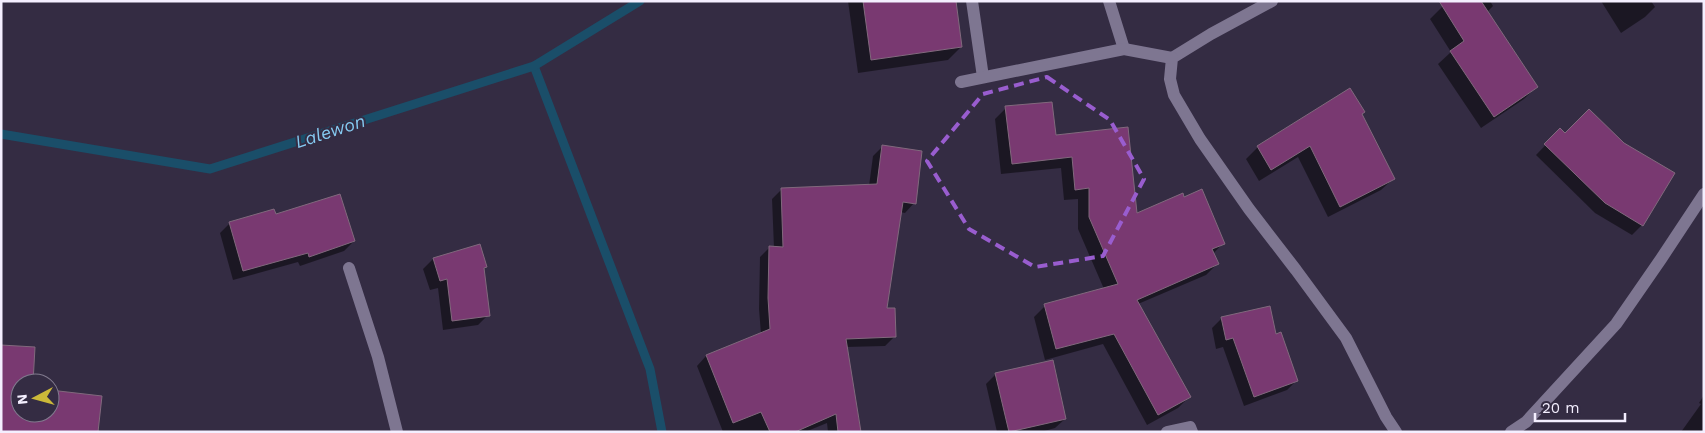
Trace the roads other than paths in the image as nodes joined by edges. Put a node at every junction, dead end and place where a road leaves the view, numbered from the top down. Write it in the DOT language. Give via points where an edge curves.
graph roads {
  1 [pos="972,1"];
  2 [pos="1109,1"];
  3 [pos="1272,1"];
  4 [pos="1124,49"];
  5 [pos="1172,58"];
  6 [pos="984,77"];
  7 [pos="961,82"];
  8 [pos="1704,194"];
  9 [pos="349,268"];
  10 [pos="397,432"];
  11 [pos="1167,432"];
  12 [pos="1192,432"];
  13 [pos="1396,432"];
  14 [pos="1512,432"];
  1 -- 6 [label="street"];
  2 -- 4 [label="street"];
  3 -- 5 [label="street"];
  4 -- 5 [label="street"];
  4 -- 6 [label="street"];
  5 -- 13 [label="street" via="1170,79 1174,95 1200,139 1346,338"];
  6 -- 7 [label="street"];
  8 -- 14 [label="street" via="1616,324 1526,422"];
  9 -- 10 [label="street" via="378,358"];
  11 -- 12 [label="street" via="1190,427"];
}
